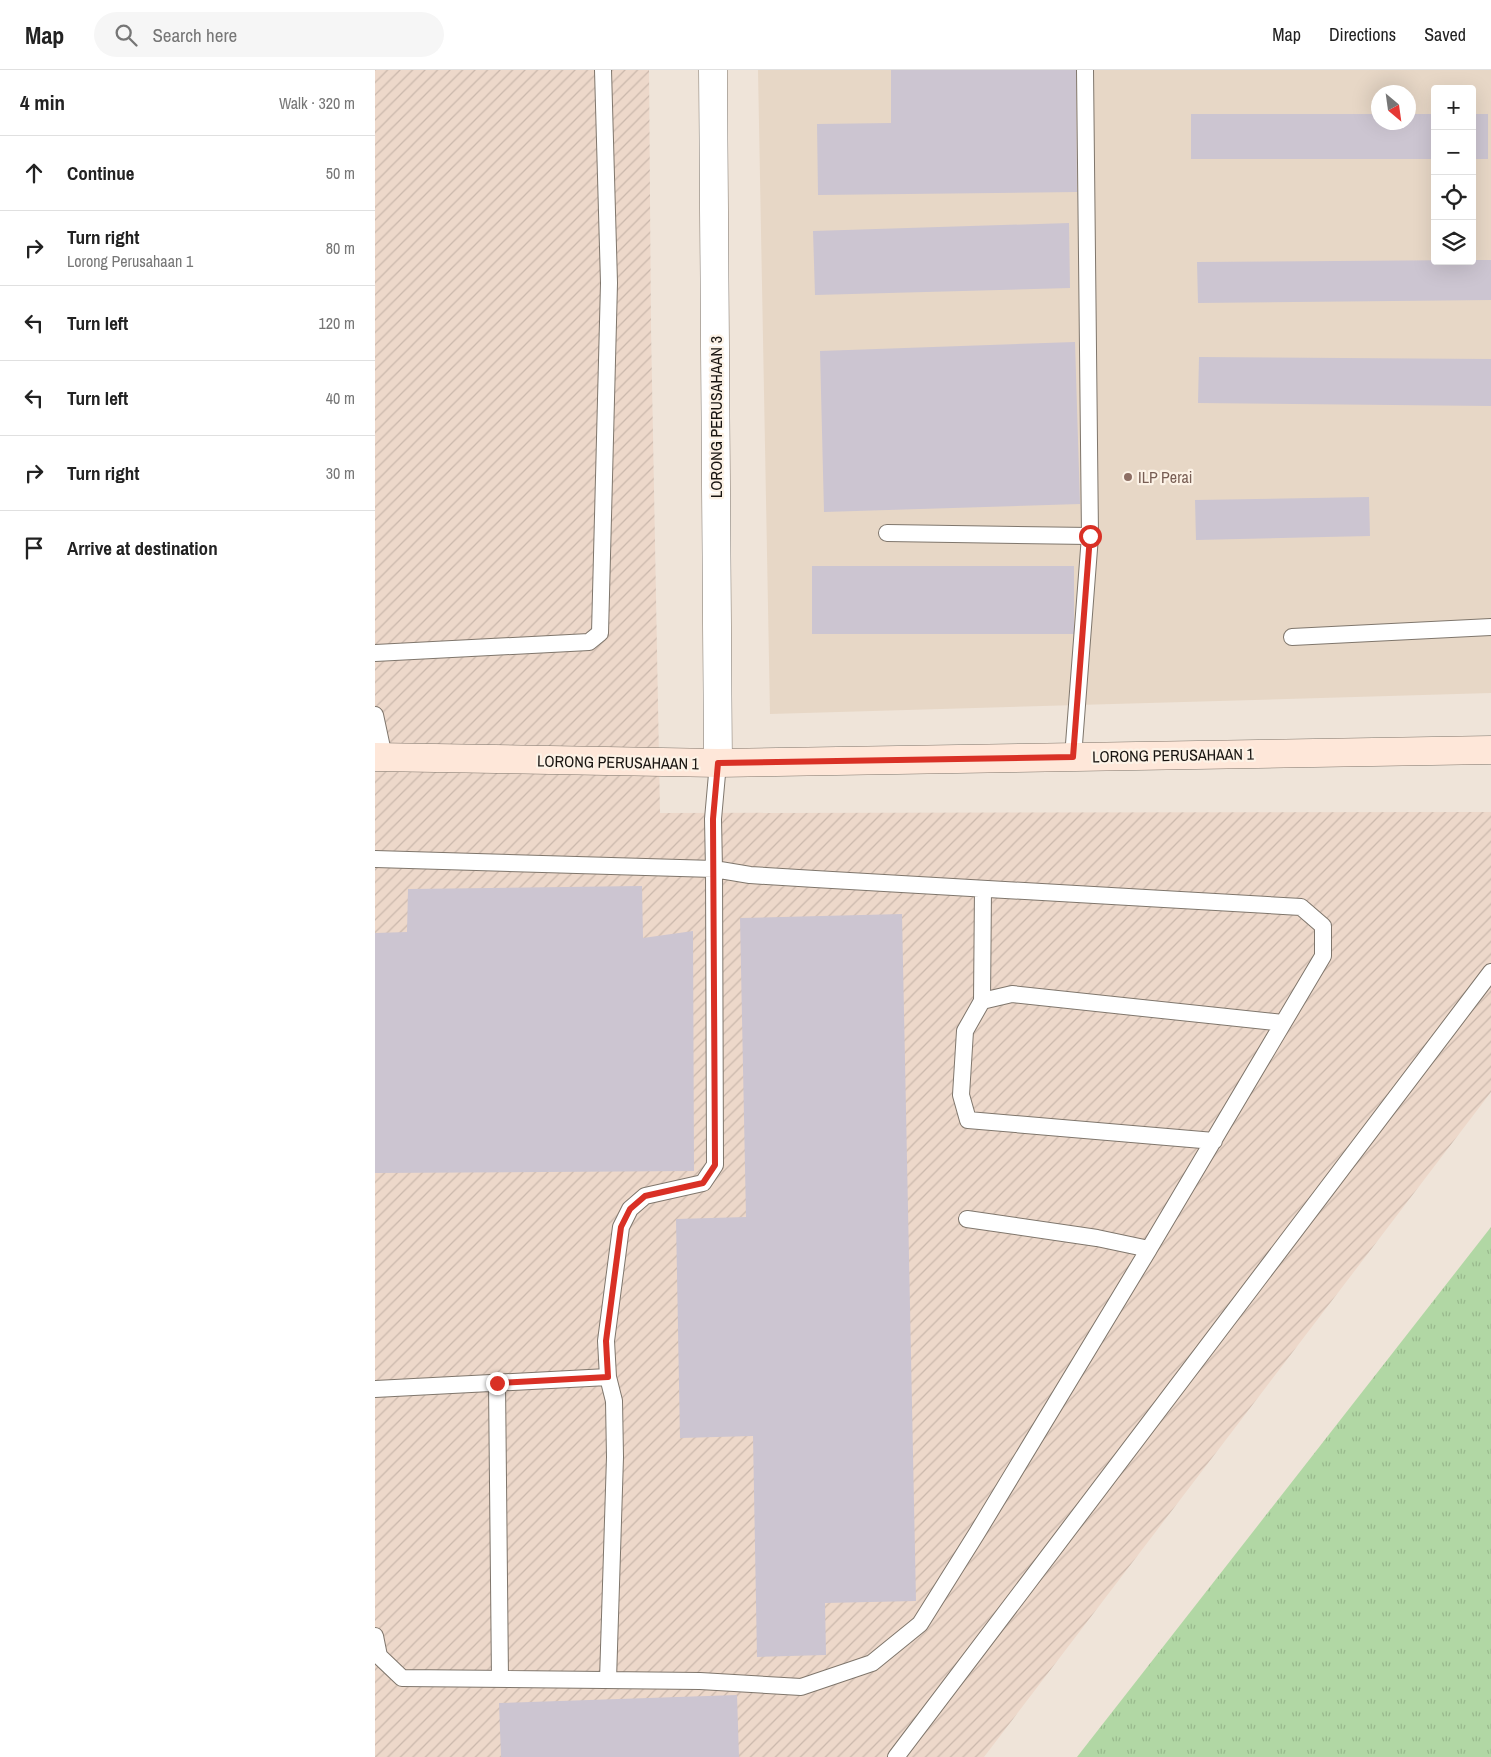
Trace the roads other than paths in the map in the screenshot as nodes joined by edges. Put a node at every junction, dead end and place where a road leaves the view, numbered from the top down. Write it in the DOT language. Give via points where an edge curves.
graph roads {
  1 [pos="603,70"];
  2 [pos="713,70"];
  3 [pos="1085,70"];
  4 [pos="887,533"];
  5 [pos="1090,536"];
  6 [pos="1491,627"];
  7 [pos="1292,637"];
  8 [pos="375,653"];
  9 [pos="375,715"];
  10 [pos="1491,750"];
  11 [pos="380,757"];
  12 [pos="1073,757"];
  13 [pos="718,763"];
  14 [pos="375,859"];
  15 [pos="714,869"];
  16 [pos="983,889"];
  17 [pos="1491,972"];
  18 [pos="982,1001"];
  19 [pos="1283,1023"];
  20 [pos="1214,1141"];
  21 [pos="967,1219"];
  22 [pos="1149,1249"];
  23 [pos="608,1377"];
  24 [pos="497,1383"];
  25 [pos="375,1389"];
  26 [pos="375,1636"];
  27 [pos="500,1679"];
  28 [pos="608,1680"];
  29 [pos="896,1757"];
  1 -- 8 [label="lane" via="609,283 600,633 589,642"];
  2 -- 13 [label="street, LORONG PERUSAHAAN 3"];
  3 -- 5 [label="lane"];
  4 -- 5 [label="lane"];
  5 -- 12 [label="lane"];
  6 -- 7 [label="lane"];
  9 -- 11 [label="lane"];
  10 -- 12 [label="street, LORONG PERUSAHAAN 1"];
  11 -- 13 [label="street, LORONG PERUSAHAAN 1"];
  12 -- 13 [label="street, LORONG PERUSAHAAN 1"];
  13 -- 15 [label="lane" via="713,819"];
  14 -- 15 [label="lane"];
  15 -- 16 [label="lane" via="750,875"];
  15 -- 23 [label="lane" via="715,1165 703,1183 645,1196 630,1209 621,1227 606,1341"];
  16 -- 18 [label="lane"];
  16 -- 19 [label="lane" via="1301,907 1323,926 1323,956"];
  17 -- 29 [label="lane"];
  18 -- 19 [label="lane" via="1012,994"];
  18 -- 20 [label="lane" via="965,1031 961,1095 968,1120"];
  19 -- 20 [label="lane"];
  20 -- 22 [label="lane"];
  21 -- 22 [label="lane"];
  22 -- 28 [label="lane" via="920,1624 872,1663 801,1687"];
  23 -- 24 [label="lane"];
  23 -- 28 [label="lane" via="614,1401 615,1457"];
  24 -- 25 [label="lane"];
  24 -- 27 [label="lane"];
  26 -- 27 [label="lane" via="379,1656 402,1678"];
  27 -- 28 [label="lane"];
}
